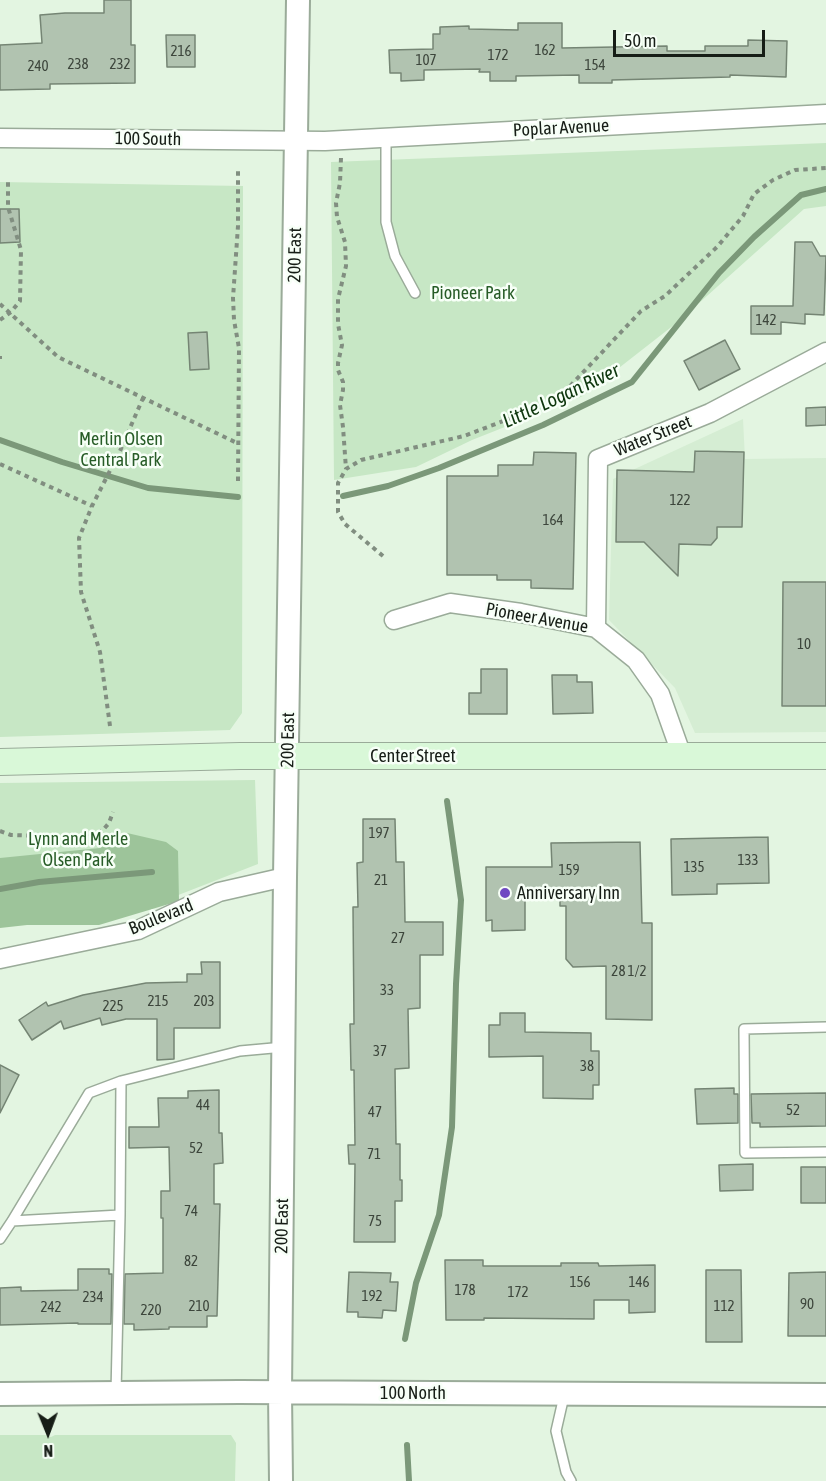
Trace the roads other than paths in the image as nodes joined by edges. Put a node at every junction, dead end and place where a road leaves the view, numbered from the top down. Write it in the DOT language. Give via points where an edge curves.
graph roads {
  1 [pos="298,0"];
  2 [pos="826,114"];
  3 [pos="0,138"];
  4 [pos="386,138"];
  5 [pos="296,141"];
  6 [pos="415,293"];
  7 [pos="826,352"];
  8 [pos="394,620"];
  9 [pos="596,628"];
  10 [pos="287,756"];
  11 [pos="682,756"];
  12 [pos="826,756"];
  13 [pos="0,762"];
  14 [pos="285,877"];
  15 [pos="0,958"];
  16 [pos="826,1027"];
  17 [pos="284,1047"];
  18 [pos="121,1081"];
  19 [pos="826,1152"];
  20 [pos="120,1215"];
  21 [pos="12,1221"];
  22 [pos="0,1239"];
  23 [pos="280,1392"];
  24 [pos="116,1393"];
  25 [pos="565,1393"];
  26 [pos="0,1394"];
  27 [pos="826,1395"];
  28 [pos="281,1481"];
  29 [pos="571,1481"];
  1 -- 5 [label="street, 200 East"];
  2 -- 4 [label="street, Poplar Avenue"];
  3 -- 5 [label="street, 100 South"];
  4 -- 5 [label="street, Poplar Avenue"];
  4 -- 6 [label="lane" via="386,222 395,256"];
  5 -- 10 [label="street, 200 East"];
  7 -- 9 [label="street, Water Street" via="710,413 598,459"];
  8 -- 9 [label="street, Pioneer Avenue" via="450,603"];
  9 -- 11 [label="street, Pioneer Avenue" via="636,660 660,694"];
  10 -- 11 [label="main road, Center Street"];
  10 -- 13 [label="main road, Center Street"];
  10 -- 14 [label="street, 200 East"];
  11 -- 12 [label="main road, Center Street"];
  14 -- 15 [label="street, Boulevard" via="219,892 138,930"];
  14 -- 17 [label="street, 200 East"];
  16 -- 19 [label="lane" via="744,1029 744,1040 745,1153"];
  17 -- 18 [label="lane" via="240,1051"];
  17 -- 23 [label="street, 200 East"];
  18 -- 20 [label="lane"];
  18 -- 21 [label="lane" via="89,1093"];
  20 -- 21 [label="lane"];
  20 -- 24 [label="lane"];
  21 -- 22 [label="lane"];
  23 -- 24 [label="street, 100 North"];
  23 -- 25 [label="street, 100 North"];
  23 -- 28 [label="street, 200 East"];
  24 -- 26 [label="street, 100 North"];
  25 -- 27 [label="street, 100 North"];
  25 -- 29 [label="lane" via="556,1431"];
}
